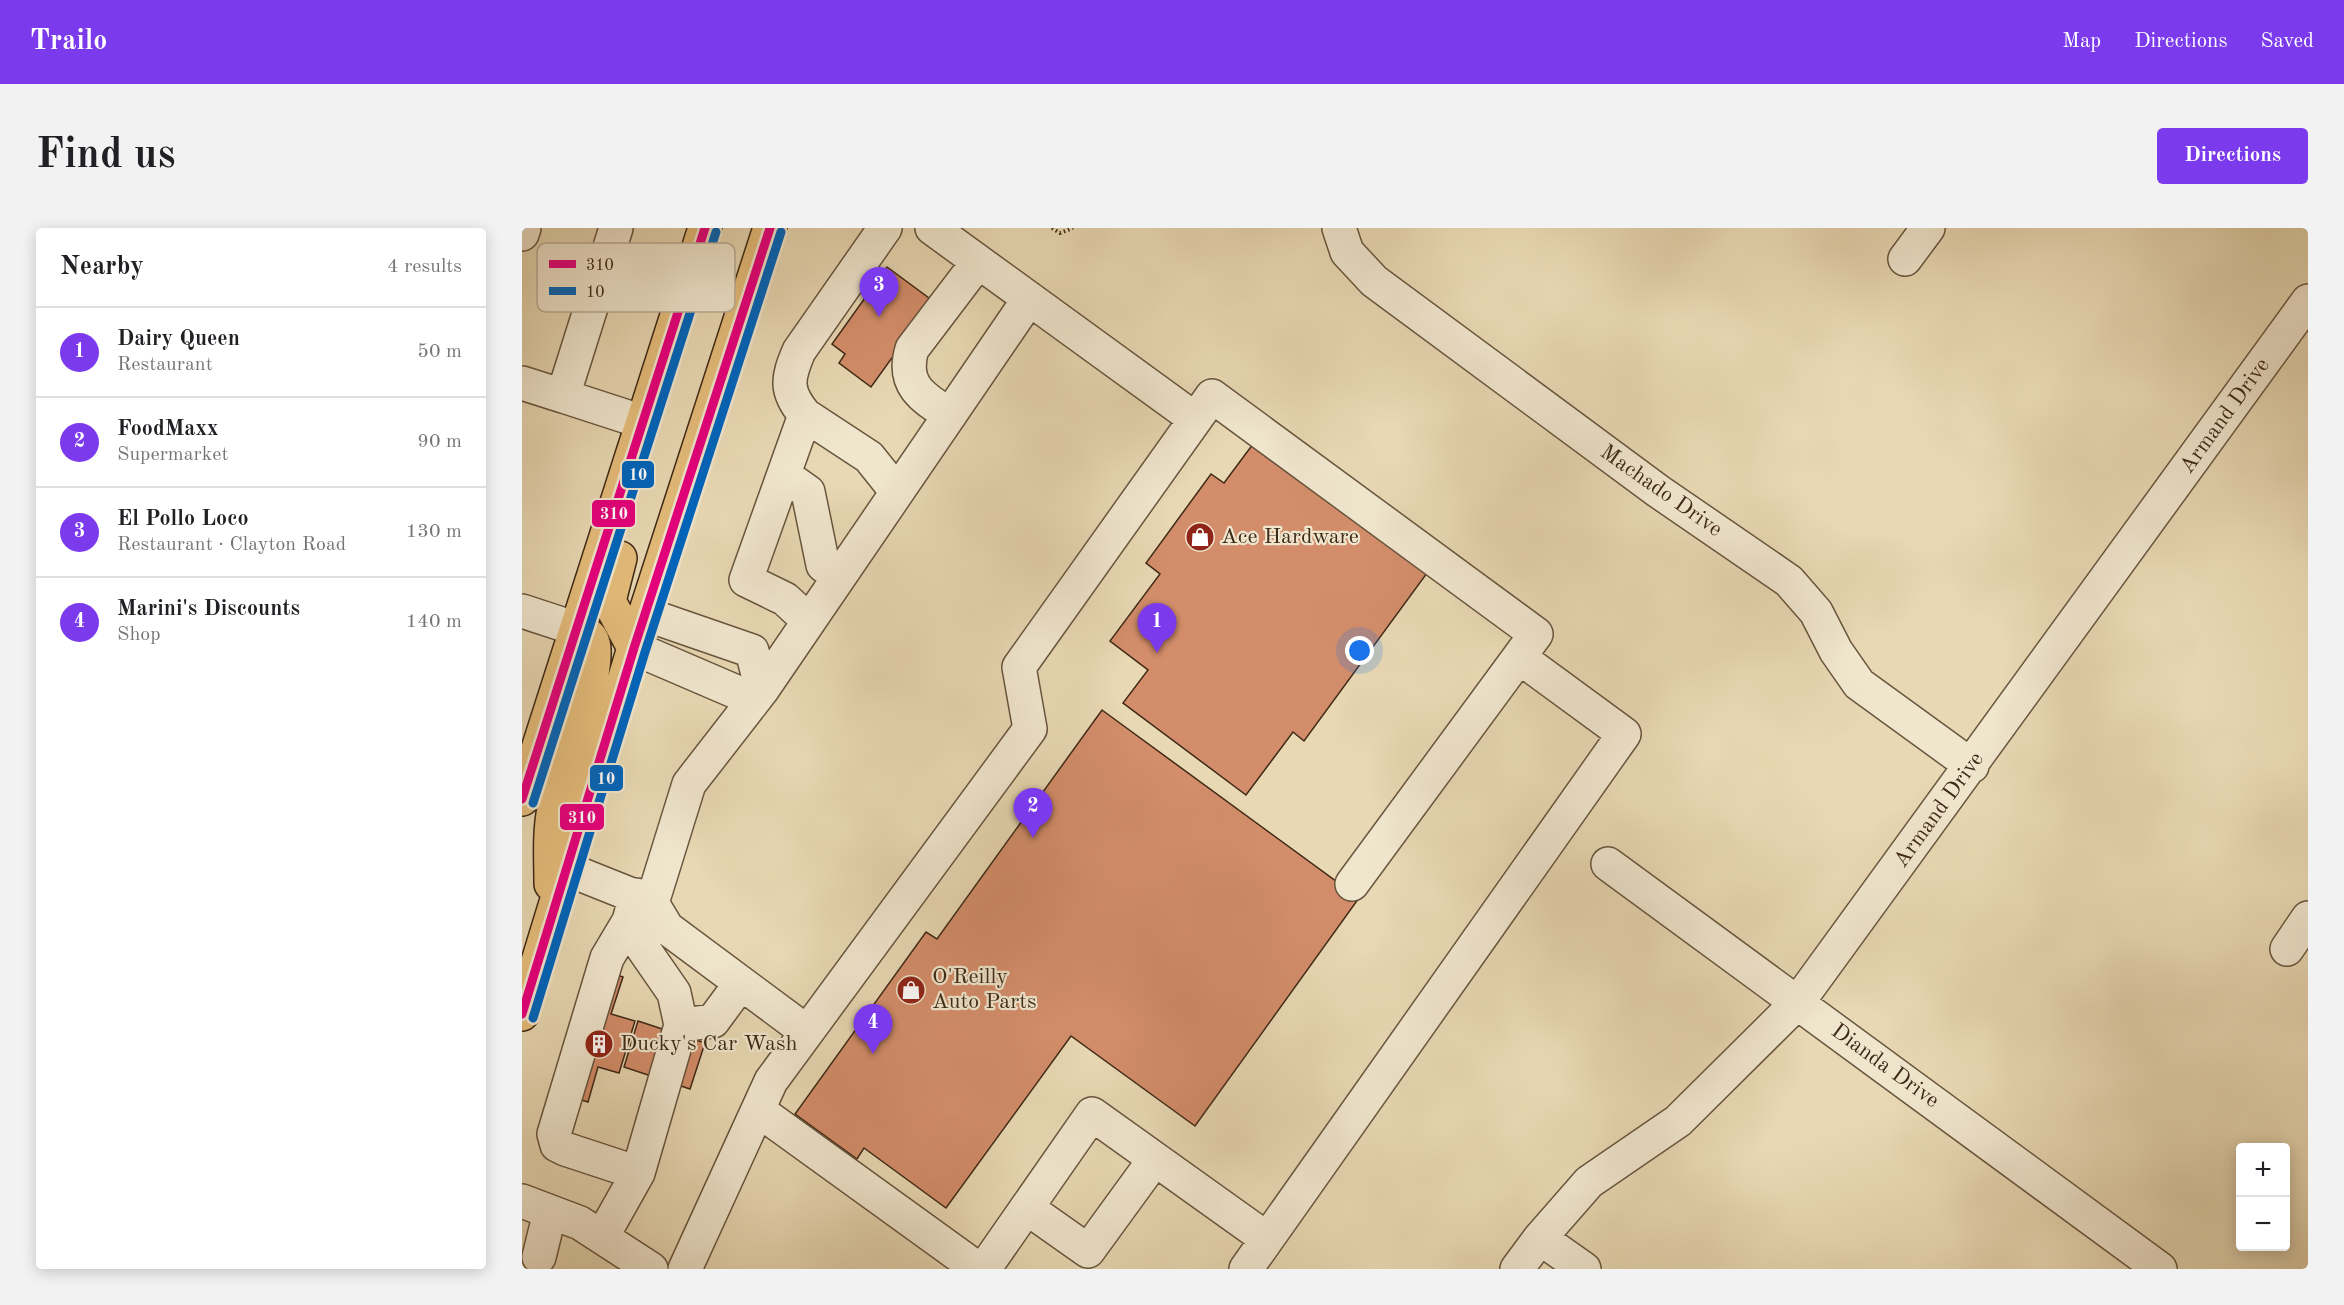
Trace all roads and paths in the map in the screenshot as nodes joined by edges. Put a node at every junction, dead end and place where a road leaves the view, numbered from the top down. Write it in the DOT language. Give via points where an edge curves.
graph roads {
  1 [pos="524,228"];
  2 [pos="616,228"];
  3 [pos="705,228"];
  4 [pos="770,228"];
  5 [pos="885,228"];
  6 [pos="932,228"];
  7 [pos="1052,228"];
  8 [pos="1073,228"];
  9 [pos="1339,228"];
  10 [pos="1928,228"];
  11 [pos="522,234"];
  12 [pos="611,243"];
  13 [pos="700,243"];
  14 [pos="1905,259"];
  15 [pos="978,262"];
  16 [pos="1029,299"];
  17 [pos="2308,301"];
  18 [pos="590,312"];
  19 [pos="679,312"];
  20 [pos="668,346"];
  21 [pos="522,383"];
  22 [pos="563,396"];
  23 [pos="805,415"];
  24 [pos="950,415"];
  25 [pos="1195,420"];
  26 [pos="643,422"];
  27 [pos="784,476"];
  28 [pos="897,492"];
  29 [pos="839,577"];
  30 [pos="522,611"];
  31 [pos="645,614"];
  32 [pos="809,621"];
  33 [pos="577,629"];
  34 [pos="634,648"];
  35 [pos="1519,657"];
  36 [pos="762,690"];
  37 [pos="1971,766"];
  38 [pos="522,799"];
  39 [pos="1608,864"];
  40 [pos="567,869"];
  41 [pos="1352,884"];
  42 [pos="639,906"];
  43 [pos="2308,918"];
  44 [pos="549,930"];
  45 [pos="694,947"];
  46 [pos="2287,949"];
  47 [pos="662,975"];
  48 [pos="741,983"];
  49 [pos="1798,1002"];
  50 [pos="522,1014"];
  51 [pos="681,1025"];
  52 [pos="807,1032"];
  53 [pos="758,1110"];
  54 [pos="1155,1159"];
  55 [pos="638,1173"];
  56 [pos="536,1207"];
  57 [pos="1027,1208"];
  58 [pos="602,1237"];
  59 [pos="1540,1238"];
  60 [pos="1267,1239"];
  61 [pos="539,1262"];
  62 [pos="651,1269"];
  63 [pos="685,1269"];
  64 [pos="978,1269"];
  65 [pos="984,1269"];
  66 [pos="1246,1269"];
  67 [pos="1517,1269"];
  68 [pos="1584,1269"];
  69 [pos="2160,1269"];
  1 -- 11 [label="street"];
  2 -- 12 [label="street"];
  3 -- 13 [label="main road"];
  4 -- 31 [label="main road"];
  5 -- 23 [label="street" via="792,368 789,388"];
  6 -- 15 [label="street"];
  7 -- 8 [label="path" via="1060,233"];
  9 -- 37 [label="street, Machado Drive" via="1347,252 1374,281 1658,491 1789,581 1816,612 1859,684"];
  10 -- 14 [label="street"];
  15 -- 16 [label="street"];
  15 -- 24 [label="street" via="912,349 909,361 910,378 923,398"];
  16 -- 24 [label="street"];
  16 -- 25 [label="street"];
  17 -- 37 [label="street, Armand Drive"];
  18 -- 22 [label="street"];
  19 -- 20 [label="main road"];
  20 -- 26 [label="main road"];
  20 -- 34 [label="main road" via="673,390 609,601"];
  21 -- 22 [label="street"];
  22 -- 26 [label="street"];
  23 -- 27 [label="street"];
  23 -- 28 [label="street" via="869,457"];
  24 -- 28 [label="street"];
  25 -- 35 [label="street" via="1212,396 1536,634"];
  25 -- 52 [label="street" via="1018,667 1030,729"];
  26 -- 33 [label="main road"];
  27 -- 29 [label="street" via="808,492 823,565"];
  27 -- 32 [label="street" via="746,580 784,599"];
  28 -- 29 [label="street"];
  29 -- 32 [label="street"];
  30 -- 33 [label="street"];
  31 -- 34 [label="main road"];
  31 -- 36 [label="street" via="753,651"];
  32 -- 36 [label="street"];
  33 -- 38 [label="main road"];
  33 -- 44 [label="main road" via="587,633 595,657 553,812"];
  34 -- 36 [label="street" via="741,694"];
  34 -- 40 [label="main road"];
  35 -- 41 [label="street"];
  35 -- 60 [label="street" via="1624,734"];
  36 -- 42 [label="street" via="689,784"];
  37 -- 49 [label="street, Armand Drive"];
  39 -- 49 [label="street, Dianda Drive"];
  40 -- 42 [label="street"];
  40 -- 44 [label="main road"];
  42 -- 45 [label="street"];
  42 -- 47 [label="street" via="638,941"];
  42 -- 55 [label="street" via="607,958 554,1134 557,1145 565,1149"];
  43 -- 46 [label="street"];
  44 -- 50 [label="main road"];
  45 -- 47 [label="street"];
  45 -- 48 [label="street"];
  47 -- 51 [label="street" via="674,993"];
  48 -- 51 [label="street" via="713,1021"];
  48 -- 52 [label="street"];
  49 -- 59 [label="street, Armand Drive" via="1678,1121 1589,1182"];
  49 -- 69 [label="street, Dianda Drive"];
  51 -- 55 [label="street"];
  52 -- 53 [label="street" via="771,1081"];
  53 -- 63 [label="street"];
  53 -- 64 [label="street"];
  54 -- 57 [label="street" via="1088,1251"];
  54 -- 57 [label="street" via="1092,1114"];
  54 -- 60 [label="street"];
  55 -- 58 [label="street"];
  56 -- 58 [label="street" via="580,1223"];
  56 -- 61 [label="street"];
  57 -- 65 [label="street"];
  58 -- 62 [label="street"];
  59 -- 67 [label="street, Armand Drive"];
  59 -- 68 [label="street"];
  60 -- 66 [label="street"];
}
